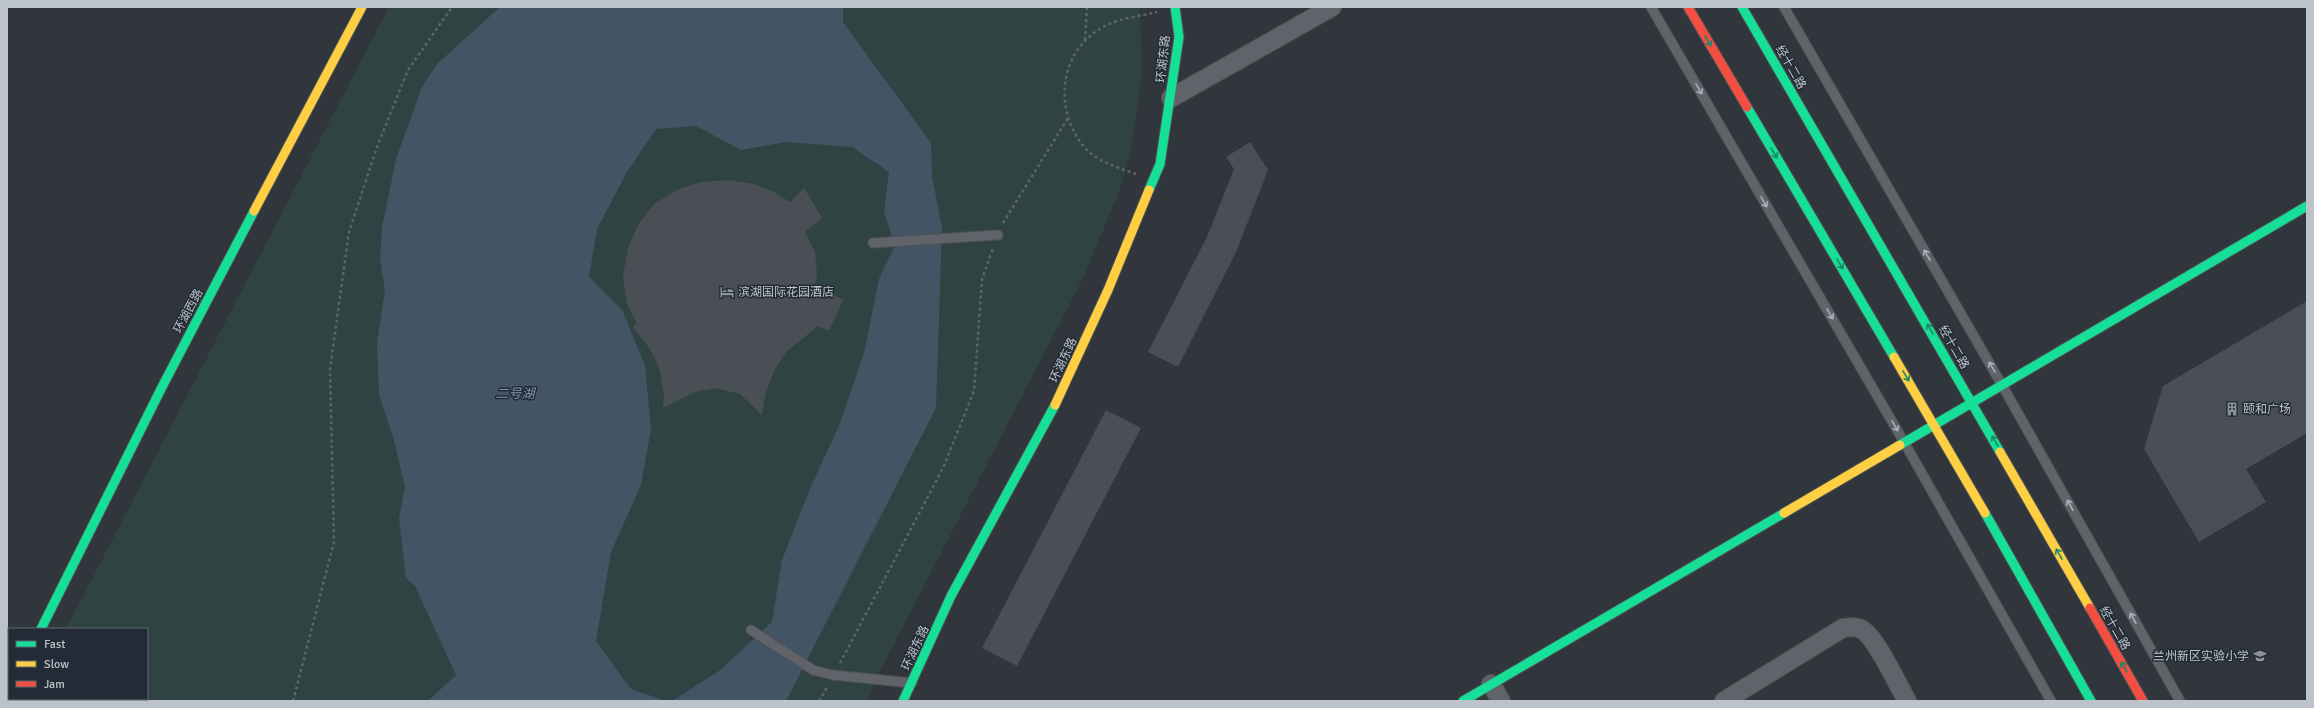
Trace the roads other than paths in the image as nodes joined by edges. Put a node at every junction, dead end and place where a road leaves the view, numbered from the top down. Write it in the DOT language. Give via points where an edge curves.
graph roads {
  1 [pos="362,7"];
  2 [pos="1175,7"];
  3 [pos="1332,7"];
  4 [pos="1652,7"];
  5 [pos="1688,7"];
  6 [pos="1742,7"];
  7 [pos="1784,7"];
  8 [pos="1171,98"];
  9 [pos="2307,206"];
  10 [pos="998,235"];
  11 [pos="873,243"];
  12 [pos="2002,385"];
  13 [pos="1972,402"];
  14 [pos="1934,424"];
  15 [pos="1904,442"];
  16 [pos="41,628"];
  17 [pos="751,630"];
  18 [pos="912,683"];
  19 [pos="1491,684"];
  20 [pos="1900,699"];
  21 [pos="903,701"];
  22 [pos="1463,701"];
  23 [pos="1501,701"];
  24 [pos="1724,701"];
  25 [pos="2051,701"];
  26 [pos="2091,701"];
  27 [pos="2143,701"];
  28 [pos="2180,701"];
  1 -- 16 [label="street, 环湖西路" via="162,386"];
  2 -- 8 [label="street, 环湖东路" via="1179,37"];
  3 -- 8 [label="street"];
  4 -- 15 [label="lane, one-way"];
  5 -- 14 [label="street, one-way"];
  13 -- 6 [label="street, 经十二路, one-way"];
  12 -- 7 [label="lane, one-way"];
  8 -- 18 [label="street, 环湖东路" via="1160,164 1108,290 1056,402 952,596"];
  9 -- 12 [label="street"];
  10 -- 11 [label="lane"];
  12 -- 13 [label="street"];
  28 -- 12 [label="lane, one-way"];
  13 -- 14 [label="street"];
  27 -- 13 [label="street, 经十二路, one-way"];
  14 -- 15 [label="street"];
  14 -- 26 [label="street"];
  15 -- 19 [label="street"];
  15 -- 25 [label="lane"];
  17 -- 18 [label="lane" via="813,670 833,675"];
  18 -- 21 [label="street, 环湖东路"];
  19 -- 22 [label="street"];
  19 -- 23 [label="street"];
  20 -- 24 [label="street" via="1869,636 1858,627 1850,627 1843,628"];
}
